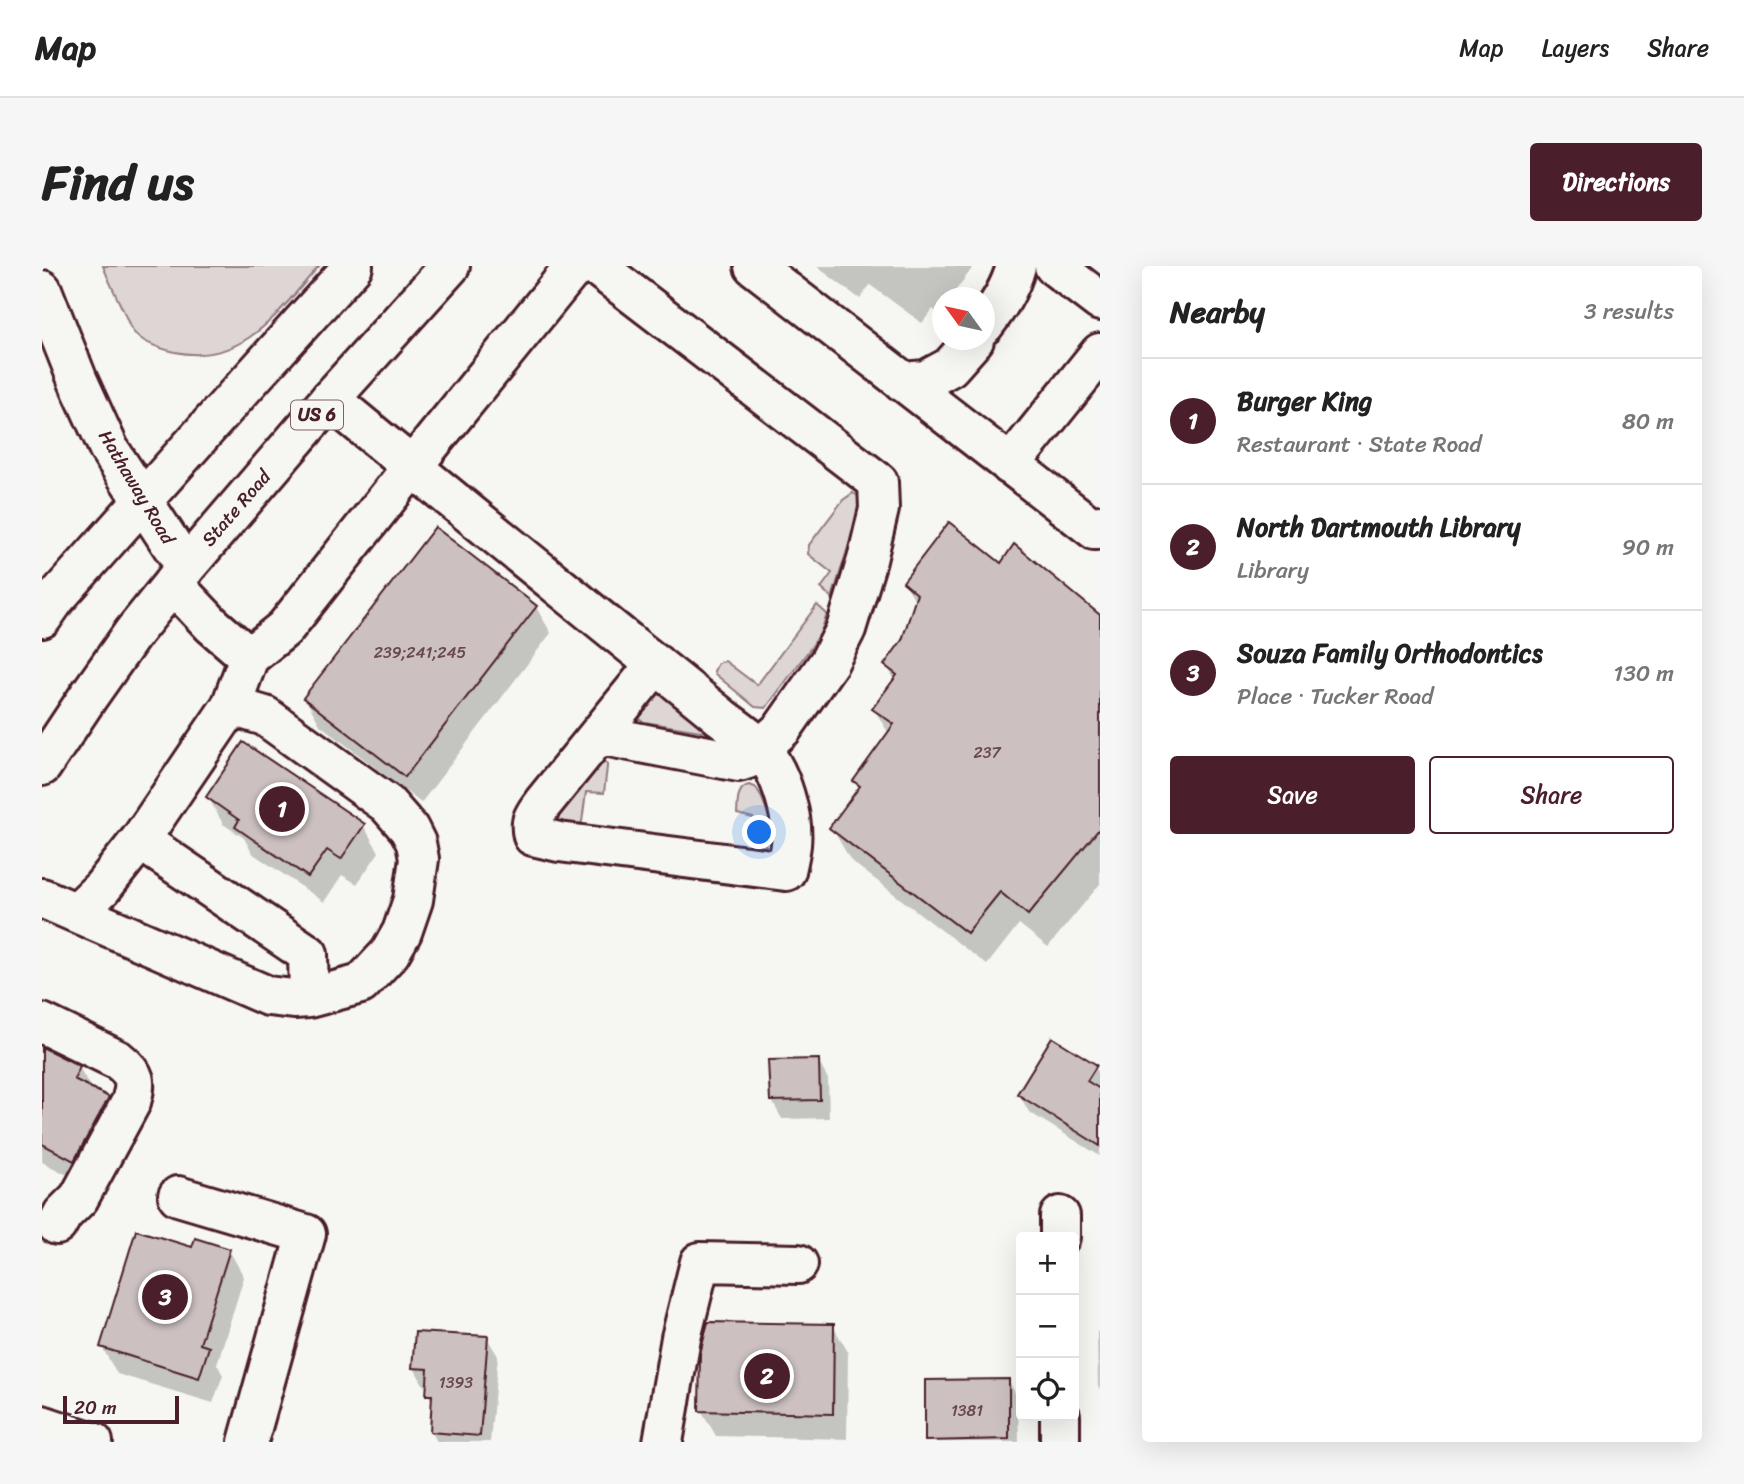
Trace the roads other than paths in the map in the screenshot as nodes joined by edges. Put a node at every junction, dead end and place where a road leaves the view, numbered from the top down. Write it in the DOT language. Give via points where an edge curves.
graph roads {
  1 [pos="354,266"];
  2 [pos="450,266"];
  3 [pos="582,266"];
  4 [pos="596,266"];
  5 [pos="754,266"];
  6 [pos="1016,266"];
  7 [pos="1055,266"];
  8 [pos="42,290"];
  9 [pos="1100,301"];
  10 [pos="995,312"];
  11 [pos="965,350"];
  12 [pos="1100,353"];
  13 [pos="903,382"];
  14 [pos="330,399"];
  15 [pos="1010,465"];
  16 [pos="412,467"];
  17 [pos="142,501"];
  18 [pos="1100,524"];
  19 [pos="179,575"];
  20 [pos="42,618"];
  21 [pos="249,657"];
  22 [pos="656,664"];
  23 [pos="231,706"];
  24 [pos="599,735"];
  25 [pos="761,749"];
  26 [pos="42,766"];
  27 [pos="141,840"];
  28 [pos="42,898"];
  29 [pos="77,912"];
  30 [pos="316,996"];
  31 [pos="42,1023"];
  32 [pos="178,1196"];
  33 [pos="47,1232"];
  34 [pos="798,1264"];
  35 [pos="1060,1421"];
  36 [pos="42,1424"];
  37 [pos="93,1442"];
  38 [pos="248,1442"];
  39 [pos="663,1442"];
  40 [pos="1060,1442"];
  1 -- 17 [label="main road"];
  2 -- 14 [label="main road, State Road / US 6"];
  3 -- 16 [label="main road" via="571,271"];
  4 -- 25 [label="main road" via="878,482 879,509 846,629 782,729"];
  5 -- 13 [label="main road"];
  6 -- 10 [label="main road"];
  7 -- 9 [label="main road"];
  8 -- 17 [label="main road, Hathaway Road" via="109,449"];
  11 -- 13 [label="main road" via="950,367 926,380"];
  12 -- 15 [label="main road"];
  13 -- 15 [label="main road"];
  14 -- 16 [label="main road"];
  14 -- 19 [label="main road, State Road / US 6"];
  15 -- 18 [label="main road" via="1095,530"];
  16 -- 21 [label="main road" via="285,628"];
  16 -- 22 [label="main road"];
  17 -- 19 [label="main road, Hathaway Road"];
  17 -- 20 [label="main road"];
  19 -- 21 [label="main road, Hathaway Road" via="212,625"];
  19 -- 26 [label="main road, State Road / US 6"];
  21 -- 23 [label="main road"];
  22 -- 24 [label="main road"];
  22 -- 25 [label="main road"];
  23 -- 27 [label="main road"];
  23 -- 30 [label="main road" via="265,716 387,804 416,843 419,859 413,900 390,953 361,984"];
  24 -- 25 [label="main road" via="739,762"];
  24 -- 25 [label="main road" via="543,803 532,820 533,836 786,871 792,844 790,817 776,771"];
  27 -- 29 [label="main road"];
  27 -- 30 [label="main road" via="308,954"];
  28 -- 29 [label="main road"];
  29 -- 30 [label="main road" via="268,996"];
  31 -- 33 [label="main road" via="118,1060 134,1078 131,1102 79,1198"];
  32 -- 38 [label="main road" via="306,1234"];
  34 -- 39 [label="main road" via="700,1262"];
  35 -- 40 [label="main road"];
  36 -- 37 [label="main road"];
}
